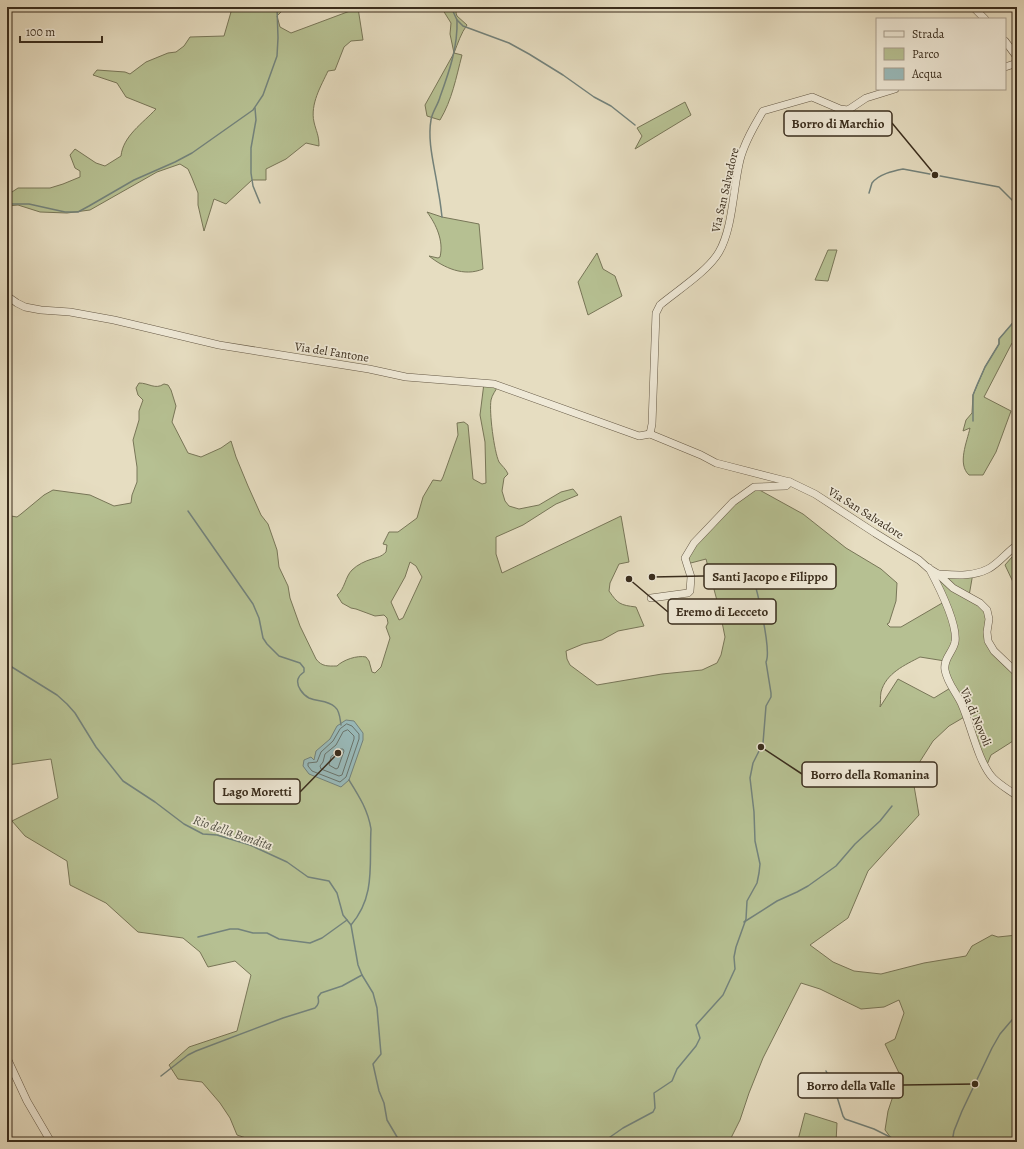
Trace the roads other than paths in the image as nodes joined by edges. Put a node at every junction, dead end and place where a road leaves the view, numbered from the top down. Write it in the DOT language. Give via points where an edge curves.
graph roads {
  1 [pos="973,7"];
  2 [pos="984,18"];
  3 [pos="1006,42"];
  4 [pos="1017,57"];
  5 [pos="1017,64"];
  6 [pos="1006,67"];
  7 [pos="891,90"];
  8 [pos="7,296"];
  9 [pos="650,434"];
  10 [pos="790,482"];
  11 [pos="1017,545"];
  12 [pos="928,568"];
  13 [pos="938,574"];
  14 [pos="651,598"];
  15 [pos="1017,673"];
  16 [pos="1017,796"];
  17 [pos="7,1058"];
  18 [pos="51,1142"];
  1 -- 2 [label="street"];
  3 -- 4 [label="street"];
  5 -- 6 [label="street"];
  7 -- 9 [label="street, Via San Salvadore" via="866,98 848,110 812,97 763,110 740,159 726,238 719,253 709,266 660,304 656,313"];
  8 -- 9 [label="street, Via del Fantone" via="26,307 114,320 220,345 406,376 494,384 639,436"];
  9 -- 10 [label="street, Via San Salvadore" via="716,463"];
  10 -- 12 [label="street, Via San Salvadore" via="815,494"];
  10 -- 14 [label="street" via="786,486 754,487 733,502 694,543 685,558 691,577 690,591"];
  11 -- 13 [label="street" via="988,569 959,576"];
  12 -- 13 [label="street, Via San Salvadore"];
  12 -- 16 [label="street, Via di Novoli" via="951,616 955,637 955,644 945,661 944,669 948,682 959,698 974,740 992,777"];
  13 -- 15 [label="street" via="953,588 980,603 987,610 990,619 988,641 994,651"];
  17 -- 18 [label="street" via="27,1101"];
}
